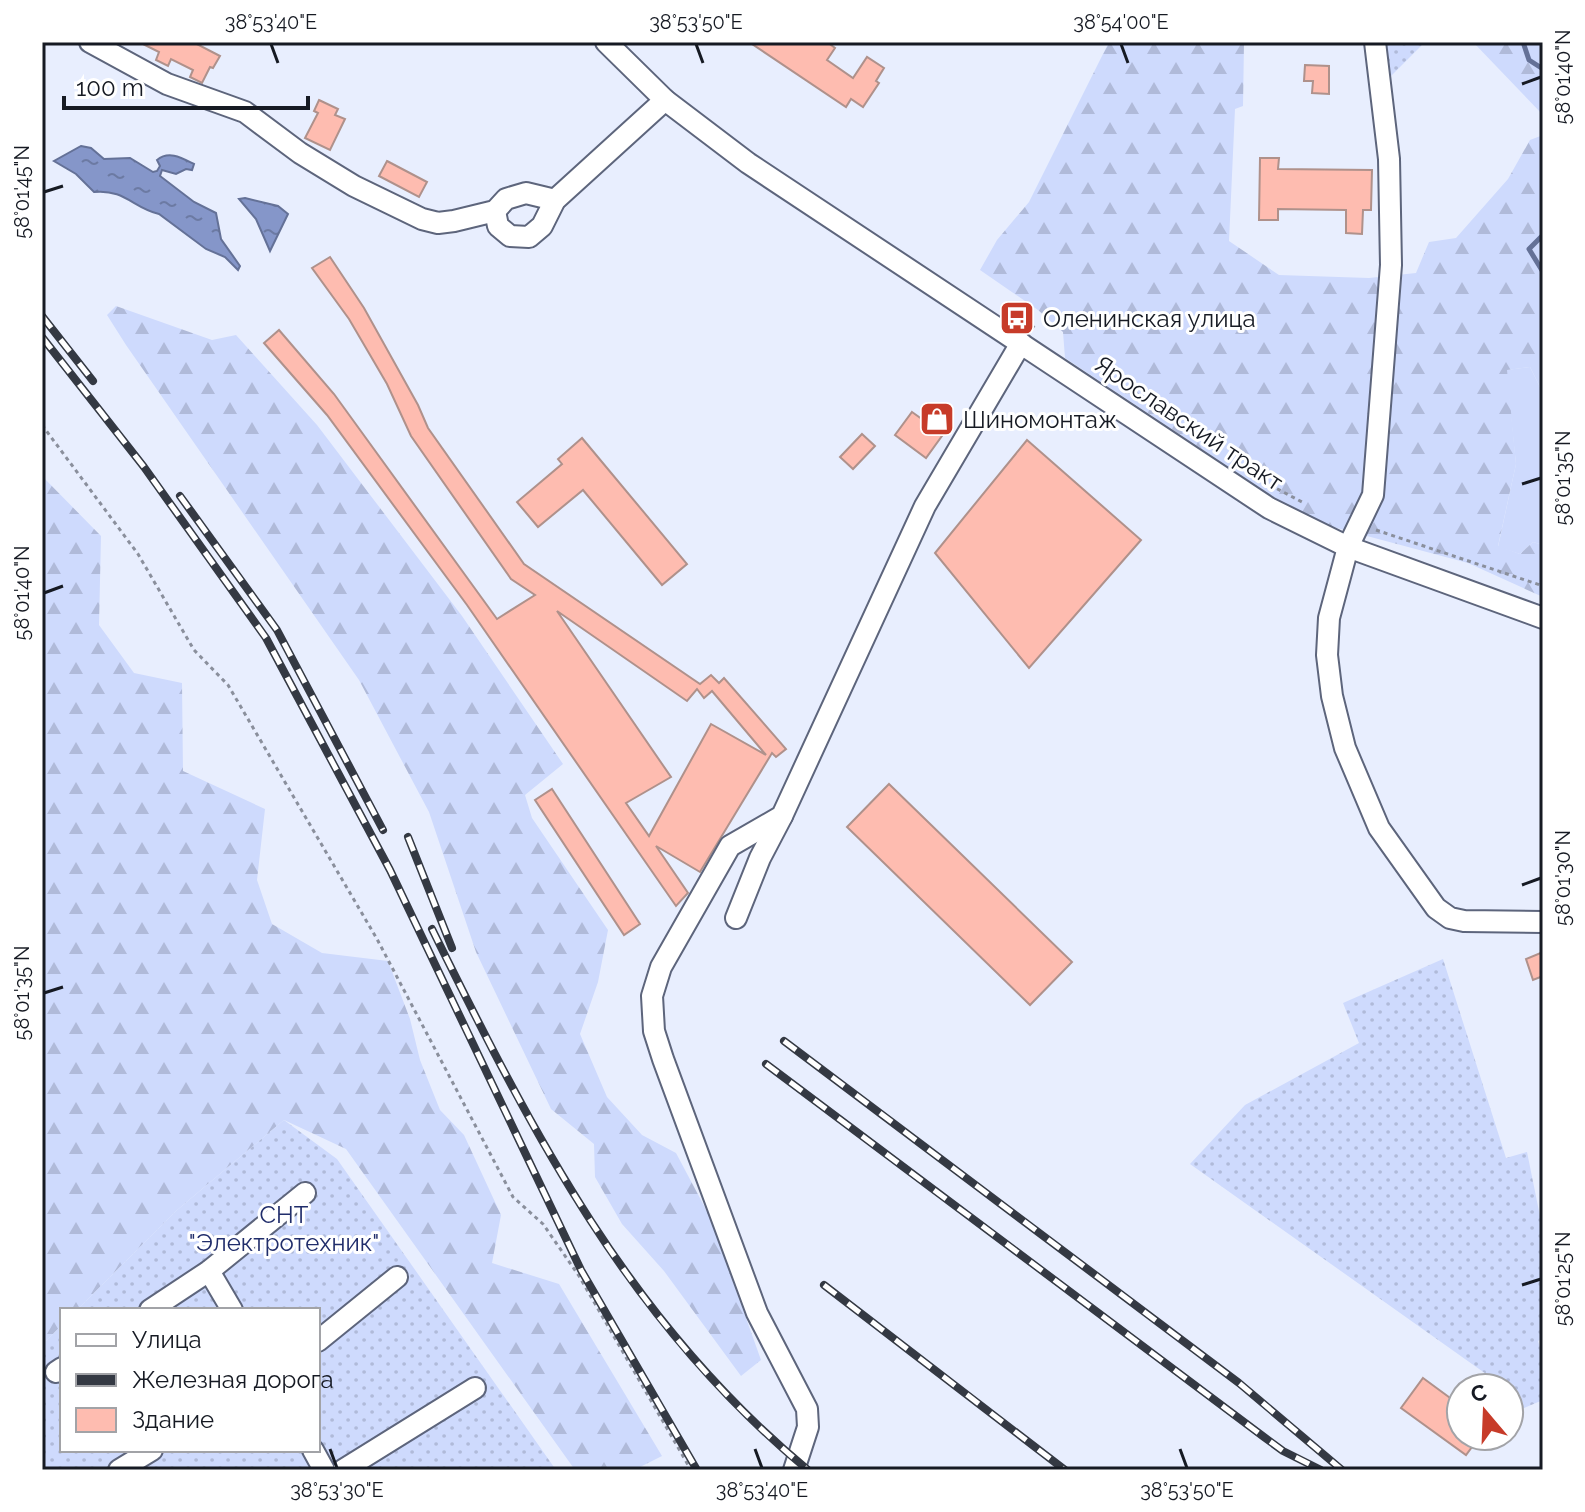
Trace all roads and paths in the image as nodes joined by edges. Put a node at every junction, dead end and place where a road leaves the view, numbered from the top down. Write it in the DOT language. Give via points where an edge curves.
graph roads {
  1 [pos="90,42"];
  2 [pos="606,42"];
  3 [pos="1375,42"];
  4 [pos="665,100"];
  5 [pos="555,200"];
  6 [pos="495,211"];
  7 [pos="995,308"];
  8 [pos="1030,337"];
  9 [pos="42,425"];
  10 [pos="1270,485"];
  11 [pos="1305,504"];
  12 [pos="1359,524"];
  13 [pos="1348,547"];
  14 [pos="1543,586"];
  15 [pos="1543,618"];
  16 [pos="782,816"];
  17 [pos="736,918"];
  18 [pos="1543,922"];
  19 [pos="305,1193"];
  20 [pos="209,1271"];
  21 [pos="397,1277"];
  22 [pos="153,1308"];
  23 [pos="231,1308"];
  24 [pos="320,1339"];
  25 [pos="475,1388"];
  26 [pos="149,1452"];
  27 [pos="314,1452"];
  28 [pos="119,1470"];
  29 [pos="324,1470"];
  30 [pos="343,1470"];
  31 [pos="691,1470"];
  32 [pos="794,1470"];
  1 -- 6 [label="street" via="167,84 245,112 354,186 422,219 438,223"];
  2 -- 4 [label="street, Ярославский тракт"];
  3 -- 12 [label="street" via="1389,159 1391,265 1373,495"];
  4 -- 5 [label="street"];
  4 -- 8 [label="street, Ярославский тракт" via="748,163"];
  5 -- 6 [label="street" via="526,193 506,199"];
  5 -- 6 [label="street" via="542,226 529,237 510,236 498,226"];
  7 -- 8 [label="path" via="1027,319"];
  8 -- 13 [label="street, Ярославский тракт" via="1269,508"];
  8 -- 16 [label="street" via="925,506"];
  9 -- 31 [label="path" via="138,554 194,650 228,685 377,939 513,1197 543,1224 579,1276"];
  10 -- 11 [label="path"];
  12 -- 13 [label="street"];
  12 -- 14 [label="path"];
  13 -- 15 [label="street, Ярославский тракт"];
  13 -- 18 [label="street" via="1329,618 1327,655 1345,748 1379,828 1421,889 1450,918"];
  16 -- 17 [label="street"];
  16 -- 32 [label="street" via="730,846 661,967 652,996 654,1031 663,1059 757,1313 807,1409 808,1427"];
  19 -- 20 [label="street"];
  20 -- 22 [label="street"];
  20 -- 23 [label="street"];
  21 -- 24 [label="street"];
  25 -- 30 [label="street"];
  26 -- 28 [label="street"];
  27 -- 29 [label="street"];
}
